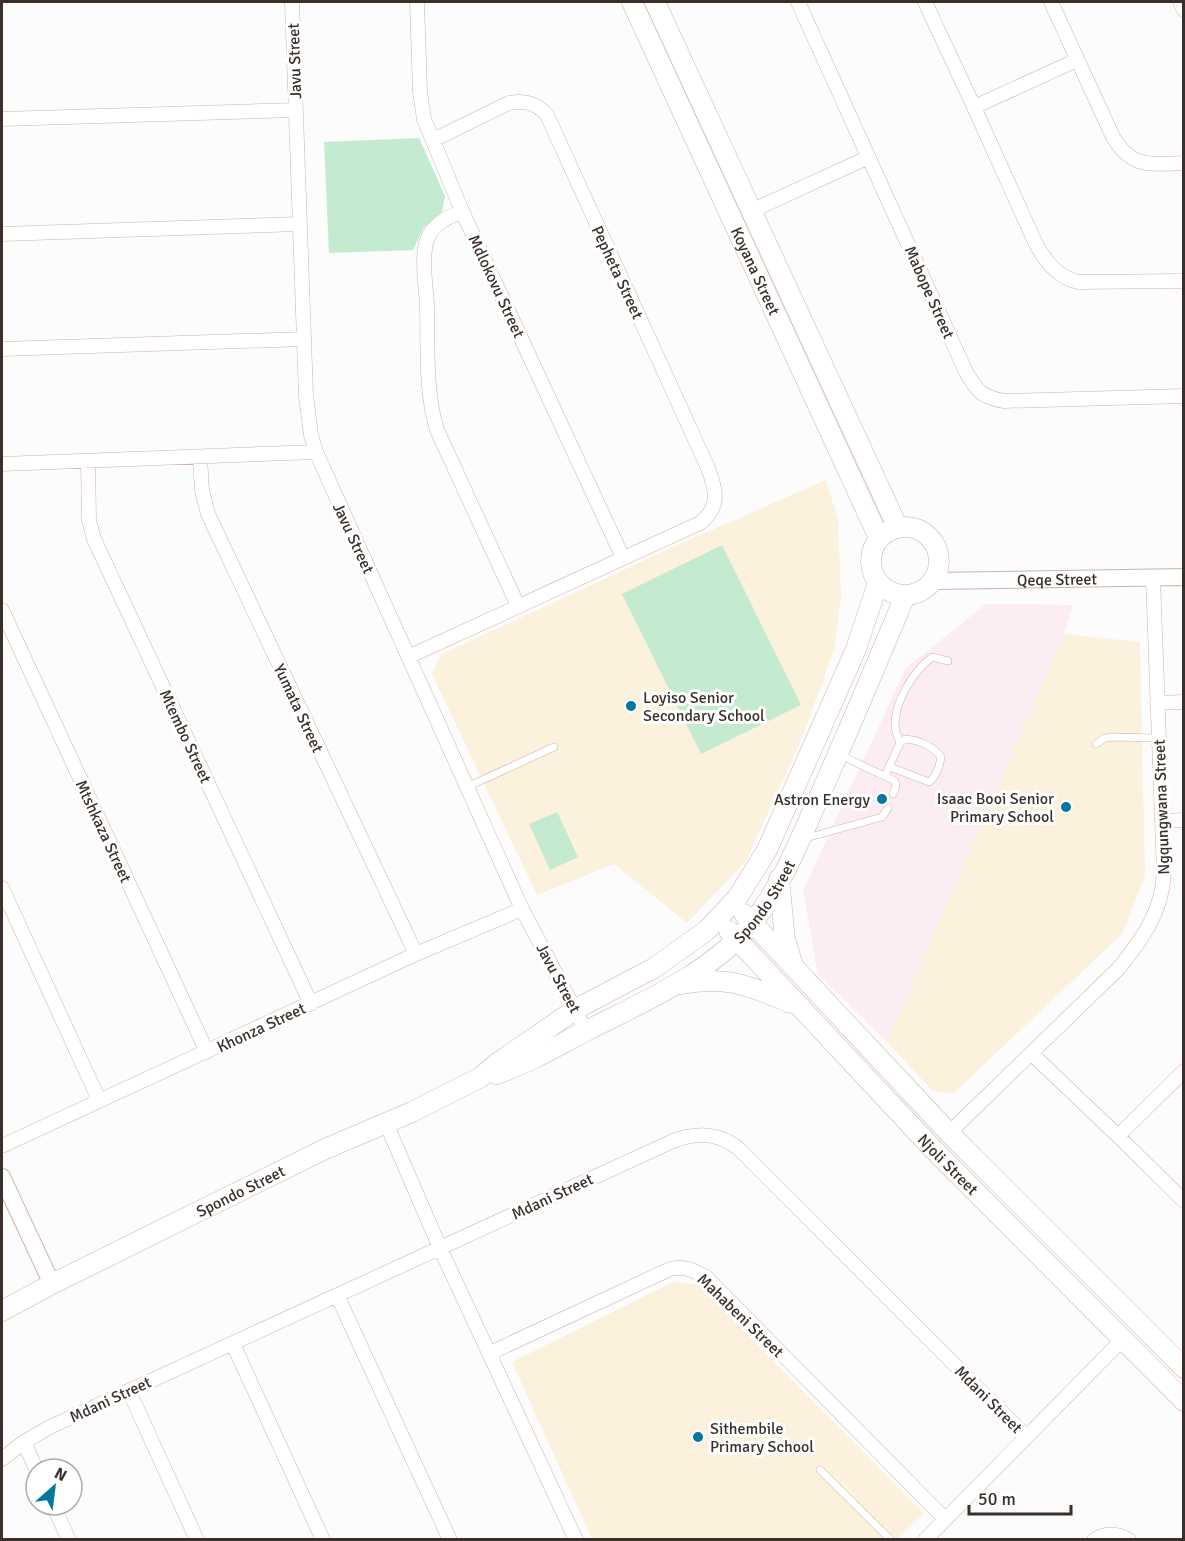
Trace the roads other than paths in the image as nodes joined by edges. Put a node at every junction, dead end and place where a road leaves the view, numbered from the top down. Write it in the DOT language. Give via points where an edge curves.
graph roads {
  1 [pos="292,2"];
  2 [pos="417,2"];
  3 [pos="632,2"];
  4 [pos="655,2"];
  5 [pos="798,2"];
  6 [pos="925,2"];
  7 [pos="1051,2"];
  8 [pos="1179,2"];
  9 [pos="1184,10"];
  10 [pos="1077,60"];
  11 [pos="974,107"];
  12 [pos="296,110"];
  13 [pos="2,119"];
  14 [pos="433,140"];
  15 [pos="869,157"];
  16 [pos="1184,163"];
  17 [pos="462,211"];
  18 [pos="751,211"];
  19 [pos="300,224"];
  20 [pos="2,234"];
  21 [pos="1184,281"];
  22 [pos="304,339"];
  23 [pos="2,349"];
  24 [pos="1184,396"];
  25 [pos="316,452"];
  26 [pos="200,457"];
  27 [pos="88,461"];
  28 [pos="2,464"];
  29 [pos="898,528"];
  30 [pos="879,538"];
  31 [pos="623,558"];
  32 [pos="1184,577"];
  33 [pos="1153,578"];
  34 [pos="933,581"];
  35 [pos="878,583"];
  36 [pos="905,596"];
  37 [pos="518,606"];
  38 [pos="2,610"];
  39 [pos="408,657"];
  40 [pos="948,661"];
  41 [pos="1184,702"];
  42 [pos="1157,703"];
  43 [pos="1158,738"];
  44 [pos="900,743"];
  45 [pos="1096,744"];
  46 [pos="554,747"];
  47 [pos="838,754"];
  48 [pos="890,767"];
  49 [pos="885,776"];
  50 [pos="467,787"];
  51 [pos="893,794"];
  52 [pos="888,808"];
  53 [pos="1184,820"];
  54 [pos="1162,821"];
  55 [pos="800,840"];
  56 [pos="779,879"];
  57 [pos="2,888"];
  58 [pos="734,903"];
  59 [pos="522,909"];
  60 [pos="718,920"];
  61 [pos="752,923"];
  62 [pos="736,939"];
  63 [pos="416,954"];
  64 [pos="793,966"];
  65 [pos="676,985"];
  66 [pos="310,1004"];
  67 [pos="799,1006"];
  68 [pos="576,1010"];
  69 [pos="586,1031"];
  70 [pos="207,1052"];
  71 [pos="1032,1054"];
  72 [pos="1184,1071"];
  73 [pos="481,1077"];
  74 [pos="99,1100"];
  75 [pos="386,1123"];
  76 [pos="949,1133"];
  77 [pos="1118,1136"];
  78 [pos="2,1146"];
  79 [pos="2,1177"];
  80 [pos="1184,1201"];
  81 [pos="440,1248"];
  82 [pos="52,1284"];
  83 [pos="337,1295"];
  84 [pos="2,1311"];
  85 [pos="1123,1340"];
  86 [pos="233,1344"];
  87 [pos="490,1353"];
  88 [pos="1184,1368"];
  89 [pos="129,1391"];
  90 [pos="1184,1401"];
  91 [pos="1026,1436"];
  92 [pos="24,1442"];
  93 [pos="31,1457"];
  94 [pos="2,1459"];
  95 [pos="820,1470"];
  96 [pos="59,1517"];
  97 [pos="945,1519"];
  98 [pos="69,1539"];
  99 [pos="197,1539"];
  100 [pos="323,1539"];
  101 [pos="450,1539"];
  102 [pos="576,1539"];
  103 [pos="891,1539"];
  104 [pos="926,1539"];
  105 [pos="1094,1539"];
  106 [pos="1129,1539"];
  1 -- 12 [label="street, Javu Street"];
  2 -- 14 [label="street, Mdlokovu Street" via="420,92 424,119"];
  3 -- 30 [label="main road, Koyana Street"];
  4 -- 18 [label="main road, Koyana Street"];
  5 -- 15 [label="street, Mabope Street"];
  6 -- 11 [label="street"];
  7 -- 10 [label="street"];
  8 -- 9 [label="street"];
  10 -- 11 [label="street"];
  10 -- 16 [label="street" via="1121,151 1144,163"];
  11 -- 21 [label="street" via="1035,242 1060,274 1078,282"];
  12 -- 13 [label="street"];
  12 -- 19 [label="street, Javu Street"];
  14 -- 17 [label="street, Mdlokovu Street"];
  14 -- 31 [label="street, Pepheta Street" via="509,103 531,103 547,116 716,496 710,514 700,523"];
  15 -- 18 [label="street"];
  15 -- 24 [label="street, Mabope Street" via="966,372 984,396 1004,401"];
  17 -- 31 [label="street, Mdlokovu Street"];
  17 -- 37 [label="street" via="437,225 426,243 431,404 437,430"];
  18 -- 29 [label="main road, Koyana Street"];
  19 -- 20 [label="street"];
  19 -- 22 [label="street, Javu Street"];
  22 -- 23 [label="street"];
  22 -- 25 [label="street, Javu Street" via="306,396"];
  25 -- 26 [label="street"];
  25 -- 39 [label="street, Javu Street"];
  26 -- 27 [label="street"];
  26 -- 63 [label="street, Yumata Street" via="208,514"];
  27 -- 28 [label="street"];
  27 -- 66 [label="street, Mtembo Street" via="89,520 94,539"];
  29 -- 30 [label="main road"];
  29 -- 34 [label="main road" via="915,528 934,543 939,558"];
  30 -- 35 [label="main road" via="870,560"];
  31 -- 37 [label="street"];
  32 -- 33 [label="street, Qeqe Street"];
  33 -- 34 [label="street, Qeqe Street"];
  33 -- 42 [label="street, Ngqungwana Street"];
  34 -- 36 [label="main road" via="921,592"];
  35 -- 36 [label="main road"];
  35 -- 58 [label="main road, Spondo Street" via="856,649 799,779 767,850"];
  36 -- 47 [label="main road, Spondo Street"];
  37 -- 39 [label="street"];
  38 -- 70 [label="street, Mtshkaza Street"];
  39 -- 50 [label="street, Javu Street"];
  40 -- 44 [label="lane" via="932,657 920,666 904,692 895,726"];
  41 -- 42 [label="street"];
  42 -- 43 [label="street, Ngqungwana Street"];
  43 -- 45 [label="lane" via="1112,737"];
  43 -- 54 [label="street, Ngqungwana Street"];
  44 -- 48 [label="lane"];
  44 -- 48 [label="lane" via="911,739 931,748 941,757 940,763 929,782"];
  46 -- 50 [label="lane"];
  47 -- 49 [label="lane"];
  47 -- 55 [label="main road, Spondo Street"];
  48 -- 49 [label="lane"];
  49 -- 51 [label="lane" via="895,781"];
  50 -- 59 [label="street, Javu Street"];
  52 -- 55 [label="lane" via="882,817"];
  53 -- 54 [label="street"];
  54 -- 71 [label="street, Ngqungwana Street" via="1163,886 1149,928 1118,969"];
  55 -- 56 [label="main road, Spondo Street"];
  56 -- 61 [label="main road, Spondo Street"];
  56 -- 64 [label="main road" via="785,940"];
  57 -- 74 [label="street"];
  58 -- 60 [label="main road, Spondo Street"];
  58 -- 61 [label="main road, Njoli Street"];
  59 -- 63 [label="street, Khonza Street"];
  59 -- 68 [label="street, Javu Street"];
  60 -- 62 [label="main road, Njoli Street"];
  60 -- 68 [label="main road, Spondo Street" via="654,968"];
  61 -- 62 [label="main road, Spondo Street"];
  61 -- 64 [label="main road, Njoli Street"];
  62 -- 65 [label="main road, Spondo Street"];
  62 -- 67 [label="main road, Njoli Street"];
  63 -- 66 [label="street, Khonza Street"];
  64 -- 76 [label="main road, Njoli Street"];
  65 -- 67 [label="main road" via="730,981"];
  65 -- 69 [label="main road, Spondo Street"];
  66 -- 70 [label="street, Khonza Street"];
  67 -- 85 [label="main road, Njoli Street" via="933,1149"];
  68 -- 69 [label="street, Javu Street"];
  68 -- 73 [label="main road, Spondo Street"];
  69 -- 73 [label="main road, Spondo Street" via="525,1062"];
  70 -- 74 [label="street, Khonza Street"];
  71 -- 76 [label="street, Ngqungwana Street"];
  71 -- 77 [label="street"];
  72 -- 77 [label="street"];
  73 -- 75 [label="main road, Spondo Street"];
  74 -- 78 [label="street, Khonza Street"];
  75 -- 81 [label="street"];
  75 -- 82 [label="main road, Spondo Street"];
  76 -- 88 [label="main road, Njoli Street"];
  77 -- 80 [label="street"];
  79 -- 82 [label="street"];
  81 -- 83 [label="street, Mdani Street"];
  81 -- 87 [label="street"];
  81 -- 91 [label="street, Mdani Street" via="688,1135 727,1139"];
  82 -- 84 [label="main road, Spondo Street"];
  83 -- 86 [label="street, Mdani Street"];
  83 -- 101 [label="street"];
  85 -- 90 [label="main road, Njoli Street"];
  85 -- 91 [label="street"];
  86 -- 89 [label="street, Mdani Street"];
  86 -- 100 [label="street"];
  87 -- 97 [label="street, Mahabeni Street" via="670,1269 691,1269 706,1277"];
  87 -- 102 [label="street"];
  89 -- 92 [label="street, Mdani Street"];
  89 -- 99 [label="street"];
  91 -- 97 [label="street"];
  92 -- 93 [label="street"];
  92 -- 94 [label="street, Mdani Street"];
  95 -- 103 [label="lane"];
  96 -- 98 [label="street"];
  97 -- 104 [label="street"];
  105 -- 106 [label="street" via="1105,1534"];
}
